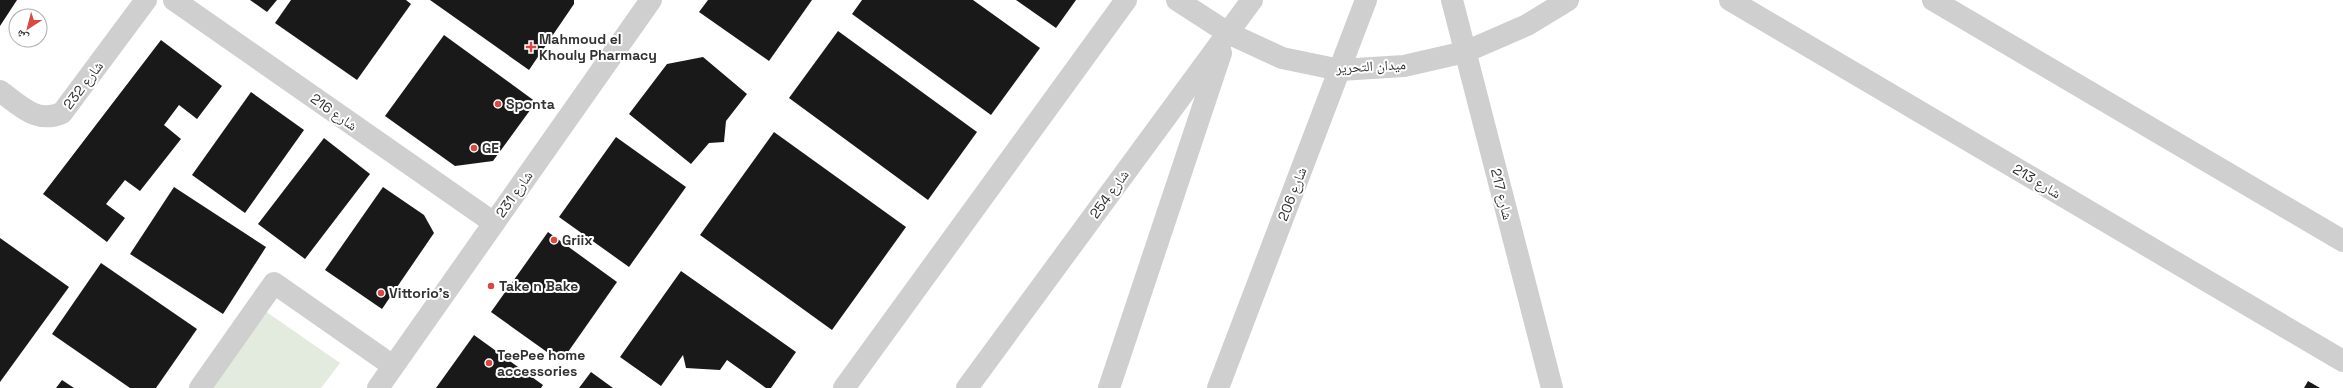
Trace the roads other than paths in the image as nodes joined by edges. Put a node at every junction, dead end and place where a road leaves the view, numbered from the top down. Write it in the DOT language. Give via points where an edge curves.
graph roads {
  1 [pos="146,0"];
  2 [pos="174,0"];
  3 [pos="651,0"];
  4 [pos="1126,0"];
  5 [pos="1178,0"];
  6 [pos="1252,0"];
  7 [pos="1366,0"];
  8 [pos="1452,0"];
  9 [pos="1568,0"];
  10 [pos="1730,0"];
  11 [pos="1933,0"];
  12 [pos="1228,33"];
  13 [pos="1465,52"];
  14 [pos="1340,70"];
  15 [pos="0,91"];
  16 [pos="494,223"];
  17 [pos="2343,242"];
  18 [pos="2343,361"];
  19 [pos="393,366"];
  20 [pos="200,388"];
  21 [pos="378,388"];
  22 [pos="844,388"];
  23 [pos="967,388"];
  24 [pos="1109,388"];
  25 [pos="1218,388"];
  26 [pos="1552,388"];
  1 -- 15 [label="street, شارع 232" via="62,113 43,117 34,114"];
  2 -- 16 [label="street, شارع 216"];
  3 -- 16 [label="street, شارع 231"];
  4 -- 22 [label="street"];
  5 -- 12 [label="street, ميدان التحرير"];
  6 -- 12 [label="street, شارع 254"];
  7 -- 14 [label="street, شارع 206"];
  8 -- 13 [label="street, شارع 217"];
  9 -- 13 [label="street, ميدان التحرير" via="1527,25"];
  10 -- 18 [label="street, شارع 213"];
  11 -- 17 [label="street"];
  12 -- 14 [label="street, ميدان التحرير" via="1282,58"];
  12 -- 23 [label="street, شارع 254"];
  12 -- 24 [label="street"];
  13 -- 14 [label="street, ميدان التحرير" via="1404,66"];
  13 -- 26 [label="street, شارع 217"];
  14 -- 25 [label="street, شارع 206"];
  16 -- 19 [label="street, شارع 231"];
  19 -- 20 [label="street" via="274,283"];
  19 -- 21 [label="street, شارع 231"];
}
